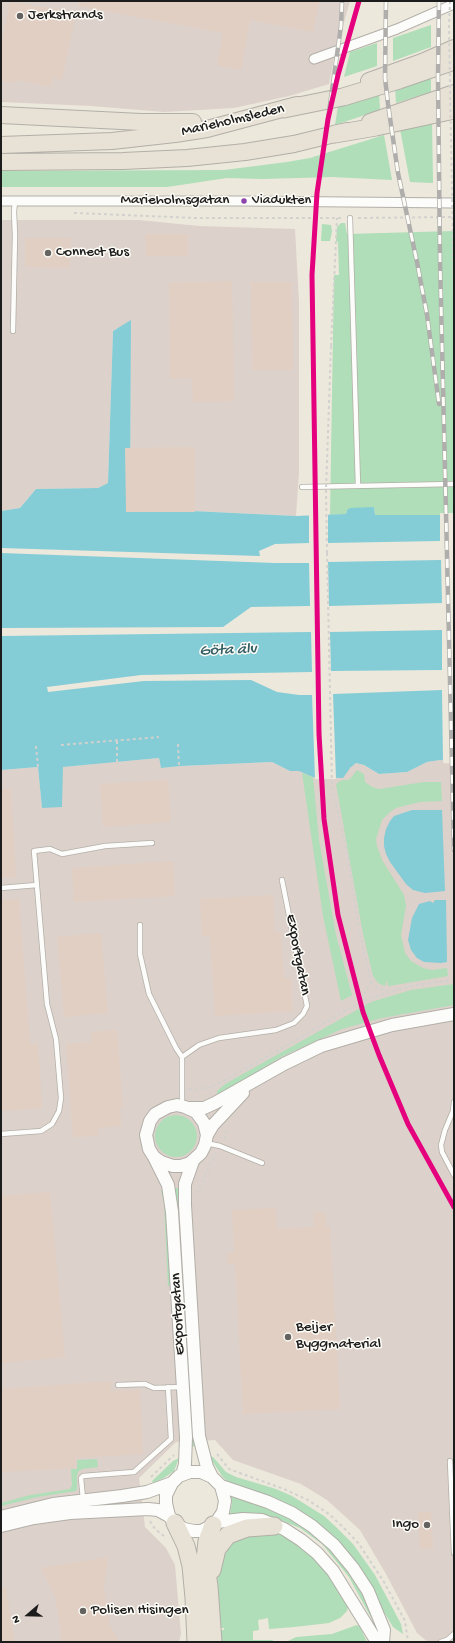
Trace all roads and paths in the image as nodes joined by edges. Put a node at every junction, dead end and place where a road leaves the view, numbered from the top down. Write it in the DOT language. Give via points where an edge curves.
graph roads {
  1 [pos="445,1"];
  2 [pos="450,1"];
  3 [pos="454,4"];
  4 [pos="421,19"];
  5 [pos="454,48"];
  6 [pos="314,58"];
  7 [pos="454,61"];
  8 [pos="454,93"];
  9 [pos="284,109"];
  10 [pos="454,110"];
  11 [pos="1,116"];
  12 [pos="232,122"];
  13 [pos="335,134"];
  14 [pos="1,145"];
  15 [pos="1,162"];
  16 [pos="1,200"];
  17 [pos="15,201"];
  18 [pos="454,204"];
  19 [pos="74,212"];
  20 [pos="454,217"];
  21 [pos="337,218"];
  22 [pos="350,218"];
  23 [pos="454,306"];
  24 [pos="13,331"];
  25 [pos="454,484"];
  26 [pos="358,486"];
  27 [pos="302,487"];
  28 [pos="159,737"];
  29 [pos="117,741"];
  30 [pos="178,744"];
  31 [pos="61,745"];
  32 [pos="36,746"];
  33 [pos="117,762"];
  34 [pos="179,766"];
  35 [pos="38,767"];
  36 [pos="152,843"];
  37 [pos="282,880"];
  38 [pos="37,885"];
  39 [pos="1,888"];
  40 [pos="140,925"];
  41 [pos="454,980"];
  42 [pos="371,981"];
  43 [pos="388,992"];
  44 [pos="360,1003"];
  45 [pos="454,1014"];
  46 [pos="182,1057"];
  47 [pos="253,1083"];
  48 [pos="207,1088"];
  49 [pos="181,1090"];
  50 [pos="454,1102"];
  51 [pos="214,1103"];
  52 [pos="185,1107"];
  53 [pos="221,1114"];
  54 [pos="1,1134"];
  55 [pos="206,1139"];
  56 [pos="220,1146"];
  57 [pos="154,1157"];
  58 [pos="193,1161"];
  59 [pos="262,1163"];
  60 [pos="454,1175"];
  61 [pos="196,1194"];
  62 [pos="118,1385"];
  63 [pos="168,1387"];
  64 [pos="183,1387"];
  65 [pos="450,1461"];
  66 [pos="182,1475"];
  67 [pos="212,1477"];
  68 [pos="172,1483"];
  69 [pos="221,1486"];
  70 [pos="83,1500"];
  71 [pos="1,1517"];
  72 [pos="172,1520"];
  73 [pos="215,1524"];
  74 [pos="1,1526"];
  75 [pos="274,1526"];
  76 [pos="454,1553"];
  77 [pos="209,1586"];
  78 [pos="454,1634"];
  79 [pos="196,1642"];
  80 [pos="213,1642"];
  81 [pos="377,1642"];
  82 [pos="383,1642"];
  83 [pos="441,1642"];
  1 -- 4 [label="street"];
  2 -- 23 [label="path, bridge"];
  3 -- 4 [label="street"];
  4 -- 6 [label="street"];
  5 -- 9 [label="highway, Marieholmsleden" via="422,62"];
  7 -- 9 [label="highway" via="343,97"];
  8 -- 13 [label="highway, Marieholmsleden"];
  9 -- 12 [label="highway, Marieholmsleden"];
  10 -- 13 [label="highway"];
  11 -- 12 [label="highway" via="152,123"];
  12 -- 14 [label="highway, Marieholmsleden" via="207,129 112,141"];
  13 -- 15 [label="highway, Marieholmsleden" via="245,152 187,158"];
  16 -- 17 [label="street, Marieholmsgatan"];
  17 -- 18 [label="street, Marieholmsgatan"];
  17 -- 24 [label="lane"];
  19 -- 21 [label="path, Marieholmsgatan" via="195,218"];
  20 -- 22 [label="path, Marieholmsgatan"];
  21 -- 22 [label="path, Marieholmsgatan"];
  21 -- 42 [label="path, bridge" via="326,498 332,785"];
  22 -- 26 [label="lane"];
  25 -- 26 [label="lane"];
  26 -- 27 [label="lane"];
  28 -- 29 [label="path"];
  29 -- 31 [label="path"];
  29 -- 33 [label="path"];
  30 -- 34 [label="path"];
  32 -- 35 [label="path"];
  36 -- 38 [label="lane" via="105,846 62,854 50,849 34,851"];
  37 -- 46 [label="lane, Exportgatan" via="307,1006 303,1014 294,1023 276,1030 219,1038 199,1045"];
  38 -- 39 [label="lane"];
  38 -- 54 [label="lane" via="47,1004 56,1039 59,1111 52,1124 41,1131"];
  40 -- 46 [label="lane" via="140,954 149,994"];
  41 -- 43 [label="path" via="415,985"];
  42 -- 43 [label="path" via="375,986"];
  42 -- 44 [label="path"];
  43 -- 44 [label="path"];
  44 -- 48 [label="path"];
  45 -- 47 [label="street" via="392,1025 338,1040 302,1055"];
  46 -- 49 [label="lane"];
  47 -- 51 [label="street, Exportgatan"];
  47 -- 53 [label="street, Exportgatan"];
  48 -- 49 [label="path"];
  48 -- 51 [label="path"];
  49 -- 52 [label="lane"];
  50 -- 60 [label="lane" via="441,1145"];
  51 -- 52 [label="street, Exportgatan" via="204,1108"];
  52 -- 55 [label="street" via="196,1112 202,1119"];
  52 -- 57 [label="street, Exportgatan" via="163,1108 150,1121 146,1130 146,1140"];
  53 -- 55 [label="street, Exportgatan"];
  53 -- 56 [label="path" via="228,1127"];
  55 -- 56 [label="lane"];
  55 -- 58 [label="street, Exportgatan" via="201,1153"];
  56 -- 59 [label="lane"];
  56 -- 61 [label="path"];
  57 -- 58 [label="street" via="173,1166 182,1166"];
  57 -- 64 [label="street, Exportgatan" via="168,1185 172,1205"];
  58 -- 67 [label="street, Exportgatan" via="186,1180 185,1205 199,1436"];
  62 -- 63 [label="lane" via="145,1384 154,1388"];
  63 -- 64 [label="lane"];
  63 -- 70 [label="lane" via="171,1439 134,1472 81,1478"];
  64 -- 66 [label="street, Exportgatan" via="186,1437"];
  65 -- 76 [label="lane"];
  66 -- 67 [label="street" via="197,1472"];
  66 -- 68 [label="street"];
  67 -- 69 [label="street, Exportgatan"];
  68 -- 70 [label="street" via="140,1493"];
  68 -- 72 [label="street" via="166,1499 166,1508"];
  69 -- 73 [label="street" via="225,1505"];
  69 -- 82 [label="street, Exportgatan" via="292,1513 334,1545 368,1591 384,1630"];
  70 -- 71 [label="street" via="53,1504"];
  72 -- 73 [label="street" via="184,1529 194,1531 204,1530"];
  72 -- 74 [label="street" via="153,1509 124,1509 70,1513"];
  72 -- 79 [label="highway" via="186,1546 191,1566"];
  73 -- 75 [label="street" via="255,1519"];
  73 -- 77 [label="highway" via="205,1548 205,1568"];
  75 -- 77 [label="highway" via="247,1528 232,1532 226,1537 215,1555"];
  75 -- 81 [label="street" via="301,1540 325,1562 345,1589"];
  77 -- 80 [label="highway"];
  78 -- 83 [label="lane"];
}
